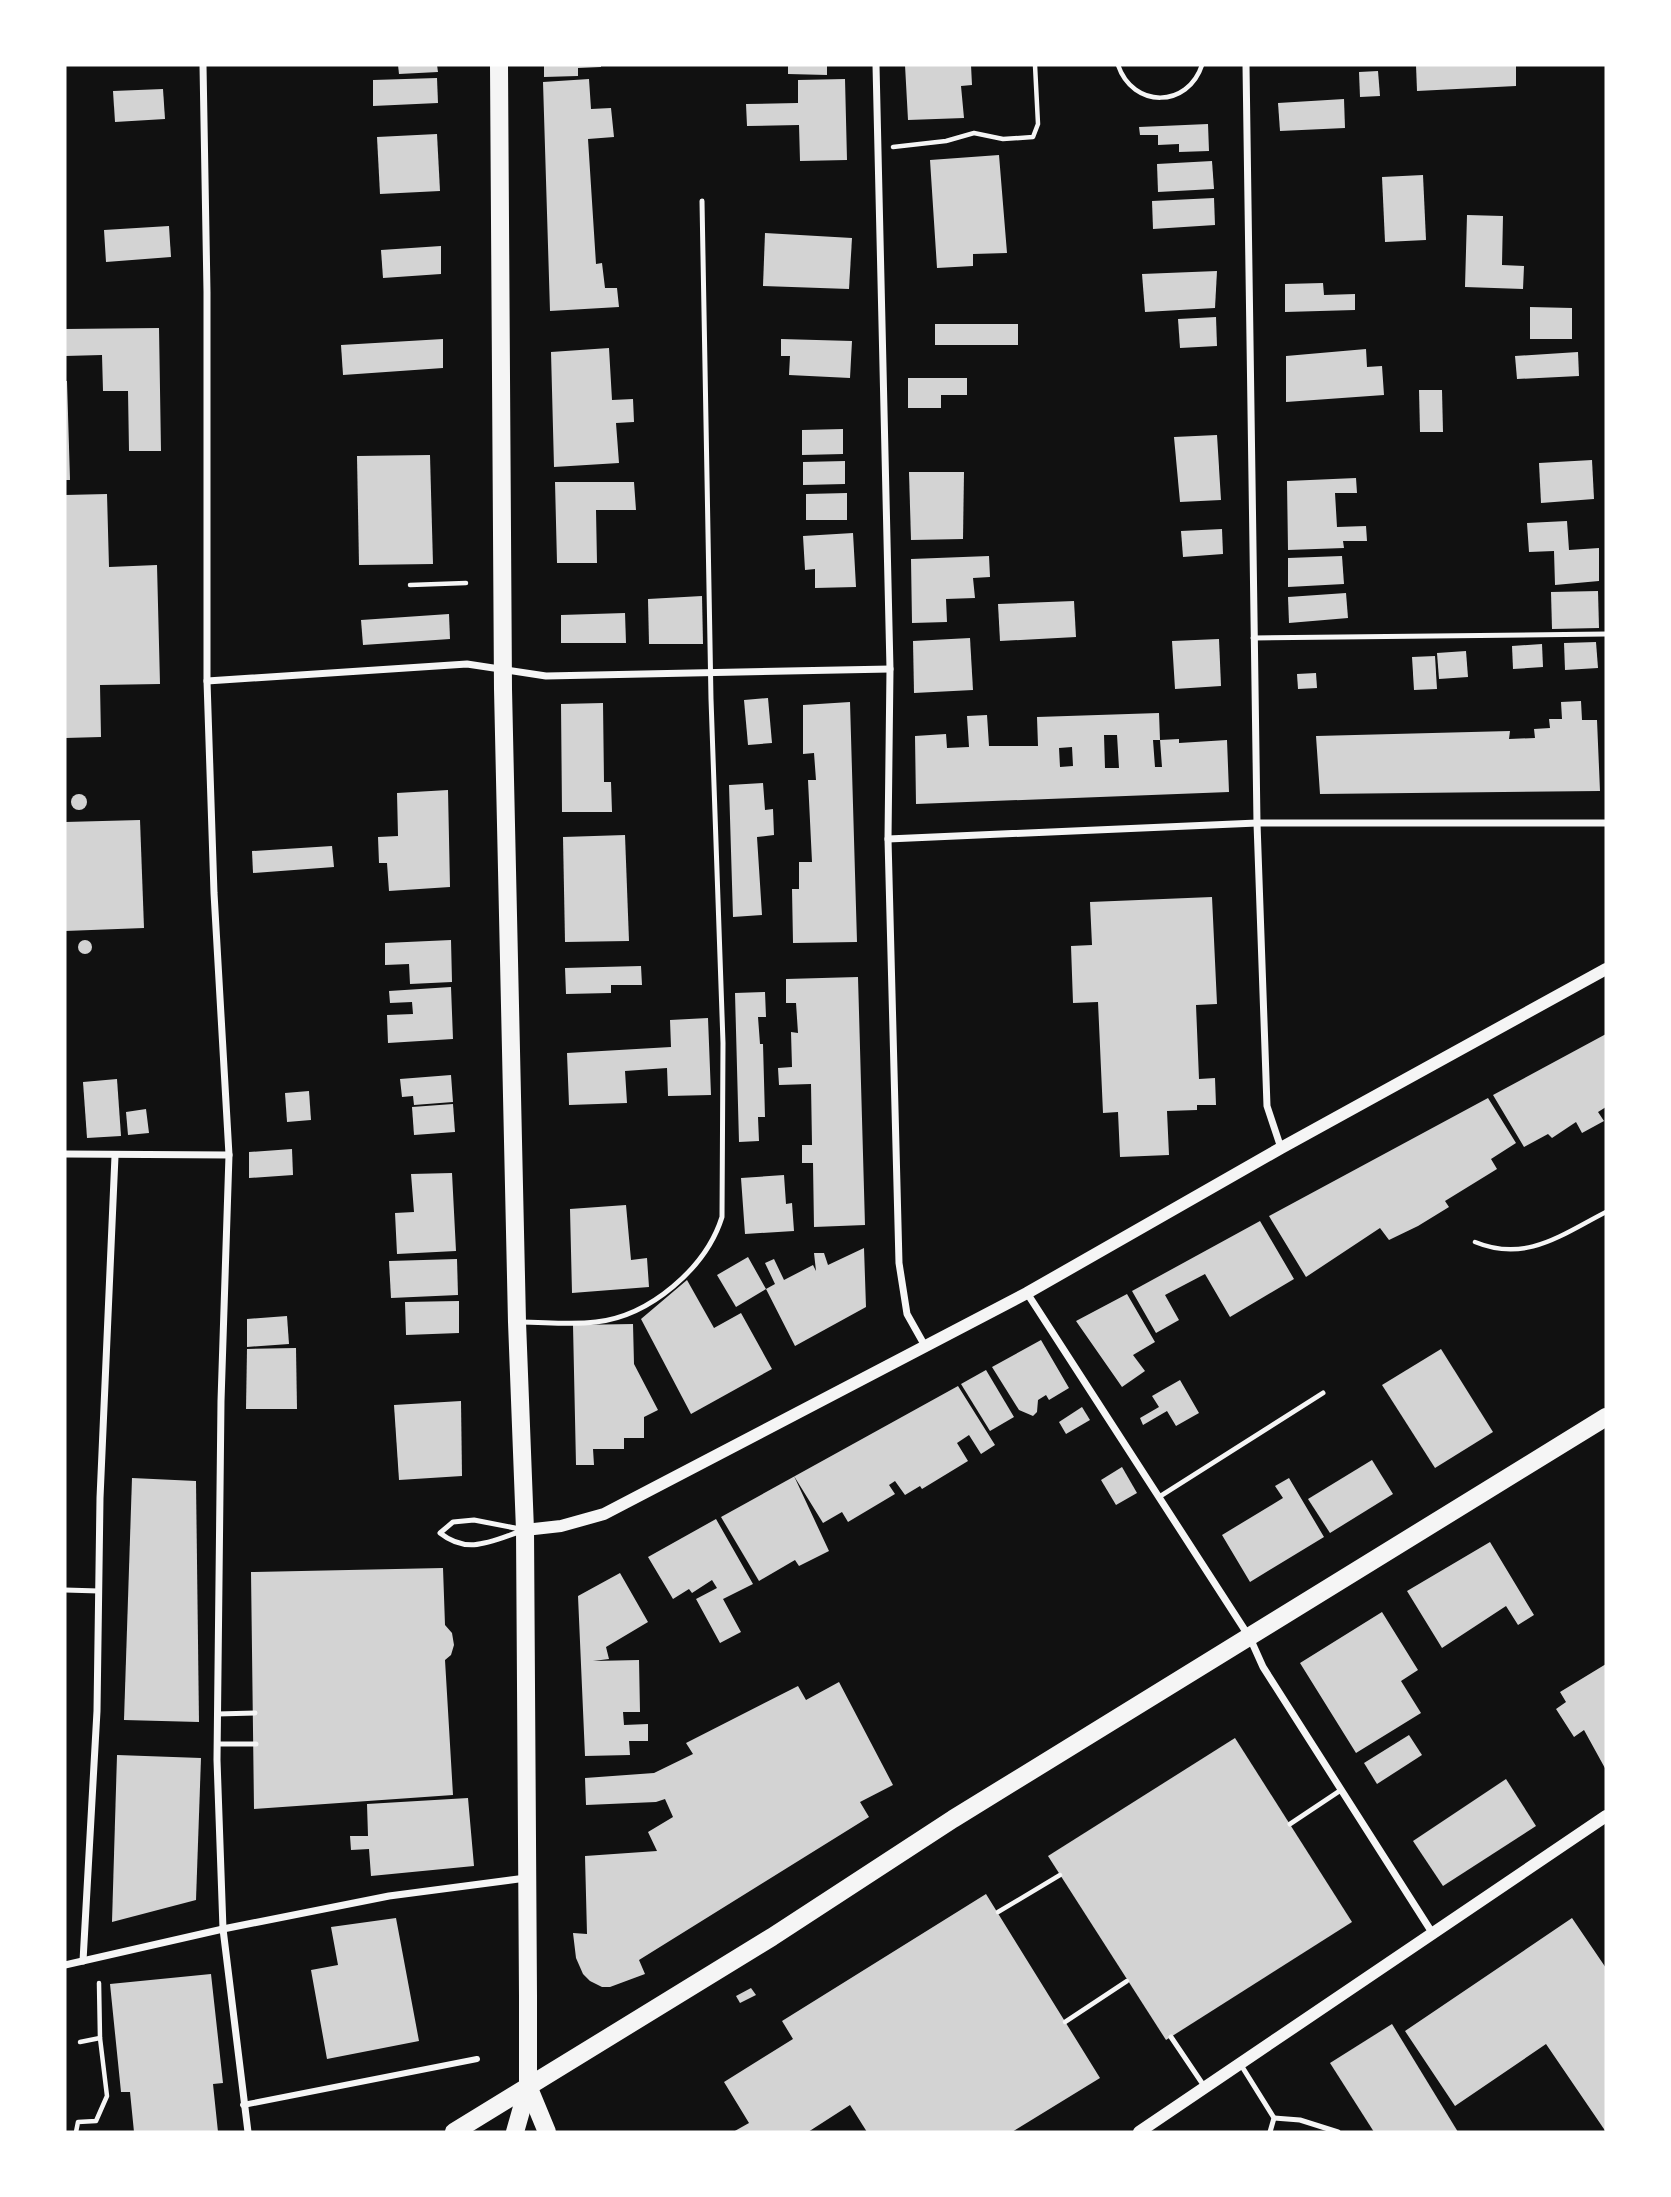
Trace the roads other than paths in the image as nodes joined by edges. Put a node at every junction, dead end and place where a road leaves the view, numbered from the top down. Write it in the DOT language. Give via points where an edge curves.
graph roads {
  1 [pos="203,65"];
  2 [pos="499,65"];
  3 [pos="876,65"];
  4 [pos="1246,65"];
  5 [pos="702,201"];
  6 [pos="1606,634"];
  7 [pos="1253,638"];
  8 [pos="502,669"];
  9 [pos="890,669"];
  10 [pos="711,673"];
  11 [pos="207,681"];
  12 [pos="1257,822"];
  13 [pos="1606,823"];
  14 [pos="888,839"];
  15 [pos="1606,969"];
  16 [pos="1281,1147"];
  17 [pos="65,1154"];
  18 [pos="229,1155"];
  19 [pos="115,1156"];
  20 [pos="1027,1293"];
  21 [pos="517,1322"];
  22 [pos="925,1346"];
  23 [pos="1323,1393"];
  24 [pos="1606,1417"];
  25 [pos="1159,1497"];
  26 [pos="524,1530"];
  27 [pos="65,1590"];
  28 [pos="99,1591"];
  29 [pos="1250,1638"];
  30 [pos="255,1713"];
  31 [pos="218,1714"];
  32 [pos="217,1744"];
  33 [pos="256,1744"];
  34 [pos="1341,1790"];
  35 [pos="1606,1816"];
  36 [pos="1290,1824"];
  37 [pos="527,1878"];
  38 [pos="223,1929"];
  39 [pos="1433,1934"];
  40 [pos="83,1961"];
  41 [pos="65,1965"];
  42 [pos="1171,2036"];
  43 [pos="477,2059"];
  44 [pos="1239,2063"];
  45 [pos="528,2086"];
  46 [pos="1204,2086"];
  47 [pos="243,2105"];
  48 [pos="1274,2118"];
  49 [pos="1144,2131"];
  50 [pos="248,2132"];
  51 [pos="454,2132"];
  52 [pos="515,2132"];
  53 [pos="547,2132"];
  54 [pos="1270,2132"];
  55 [pos="1338,2132"];
  1 -- 11 [label="street"];
  2 -- 8 [label="main road"];
  3 -- 9 [label="street"];
  4 -- 7 [label="street"];
  5 -- 10 [label="lane"];
  6 -- 7 [label="lane"];
  7 -- 12 [label="street"];
  8 -- 10 [label="street" via="546,676"];
  8 -- 11 [label="street" via="467,664"];
  8 -- 21 [label="main road"];
  9 -- 10 [label="street"];
  9 -- 14 [label="street"];
  10 -- 21 [label="lane" via="723,1043 722,1217 715,1240 677,1283 638,1310 597,1322"];
  11 -- 18 [label="street"];
  12 -- 13 [label="street"];
  12 -- 14 [label="street"];
  12 -- 16 [label="street" via="1267,1106"];
  14 -- 22 [label="street" via="899,1263 907,1314"];
  15 -- 16 [label="street"];
  16 -- 20 [label="street"];
  17 -- 19 [label="street"];
  18 -- 19 [label="street"];
  18 -- 31 [label="street" via="220,1401"];
  19 -- 28 [label="street"];
  20 -- 22 [label="street"];
  20 -- 25 [label="street"];
  21 -- 26 [label="main road"];
  22 -- 26 [label="street" via="604,1514"];
  23 -- 25 [label="lane"];
  24 -- 29 [label="main road"];
  25 -- 29 [label="street"];
  26 -- 26 [label="lane" via="474,1520 453,1522 440,1532 453,1543 475,1546"];
  26 -- 37 [label="main road"];
  27 -- 28 [label="lane"];
  28 -- 40 [label="street"];
  29 -- 34 [label="street" via="1263,1668"];
  29 -- 45 [label="main road"];
  30 -- 31 [label="lane"];
  31 -- 32 [label="street"];
  32 -- 33 [label="lane"];
  32 -- 38 [label="street"];
  34 -- 36 [label="lane"];
  34 -- 39 [label="street"];
  35 -- 39 [label="street"];
  37 -- 38 [label="street" via="389,1896"];
  37 -- 45 [label="main road"];
  38 -- 40 [label="street"];
  38 -- 47 [label="street"];
  39 -- 44 [label="street"];
  40 -- 41 [label="street"];
  42 -- 46 [label="lane"];
  43 -- 47 [label="street"];
  44 -- 46 [label="street"];
  44 -- 48 [label="lane"];
  45 -- 51 [label="main road"];
  45 -- 52 [label="main road"];
  45 -- 53 [label="main road"];
  46 -- 49 [label="street"];
  47 -- 50 [label="street"];
  48 -- 54 [label="lane"];
  48 -- 55 [label="lane" via="1300,2120"];
}
